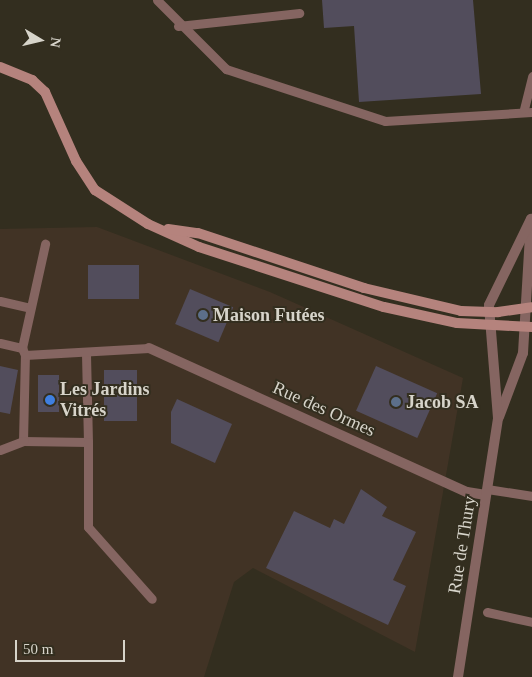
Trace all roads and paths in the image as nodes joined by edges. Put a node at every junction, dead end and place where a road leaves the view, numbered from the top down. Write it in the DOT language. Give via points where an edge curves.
graph roads {
  1 [pos="156,0"];
  2 [pos="299,13"];
  3 [pos="178,26"];
  4 [pos="0,67"];
  5 [pos="12,71"];
  6 [pos="0,73"];
  7 [pos="532,76"];
  8 [pos="528,110"];
  9 [pos="532,217"];
  10 [pos="157,227"];
  11 [pos="45,244"];
  12 [pos="0,301"];
  13 [pos="529,307"];
  14 [pos="30,308"];
  15 [pos="488,312"];
  16 [pos="488,326"];
  17 [pos="529,327"];
  18 [pos="0,343"];
  19 [pos="149,348"];
  20 [pos="23,351"];
  21 [pos="86,354"];
  22 [pos="498,418"];
  23 [pos="22,441"];
  24 [pos="88,442"];
  25 [pos="0,450"];
  26 [pos="487,492"];
  27 [pos="532,496"];
  28 [pos="152,599"];
  29 [pos="486,612"];
  30 [pos="532,622"];
  31 [pos="458,677"];
  1 -- 3 [label="lane"];
  2 -- 3 [label="lane"];
  3 -- 8 [label="lane" via="226,69 385,121"];
  4 -- 5 [label="street"];
  5 -- 6 [label="street"];
  5 -- 10 [label="street" via="45,92 76,161 95,190 119,209"];
  7 -- 8 [label="lane"];
  9 -- 13 [label="street, Rue de Thury"];
  9 -- 15 [label="street, Rue de Thury" via="497,284"];
  10 -- 15 [label="street" via="198,233 364,288 461,311"];
  10 -- 16 [label="street" via="199,247 384,307"];
  11 -- 14 [label="lane"];
  12 -- 14 [label="lane"];
  13 -- 15 [label="street"];
  13 -- 17 [label="street, Rue de Thury"];
  14 -- 20 [label="lane"];
  15 -- 16 [label="street, Rue de Thury"];
  16 -- 17 [label="street"];
  16 -- 22 [label="street, Rue de Thury"];
  17 -- 22 [label="street, Rue de Thury" via="518,374"];
  18 -- 20 [label="lane"];
  19 -- 21 [label="lane" via="127,347"];
  19 -- 26 [label="street, Rue des Ormes" via="467,492"];
  20 -- 21 [label="lane"];
  20 -- 23 [label="lane"];
  21 -- 24 [label="lane"];
  22 -- 26 [label="street, Rue de Thury"];
  23 -- 24 [label="lane"];
  23 -- 25 [label="lane"];
  24 -- 28 [label="lane" via="88,527"];
  26 -- 27 [label="lane"];
  26 -- 31 [label="street, Rue de Thury"];
  29 -- 30 [label="lane"];
}
